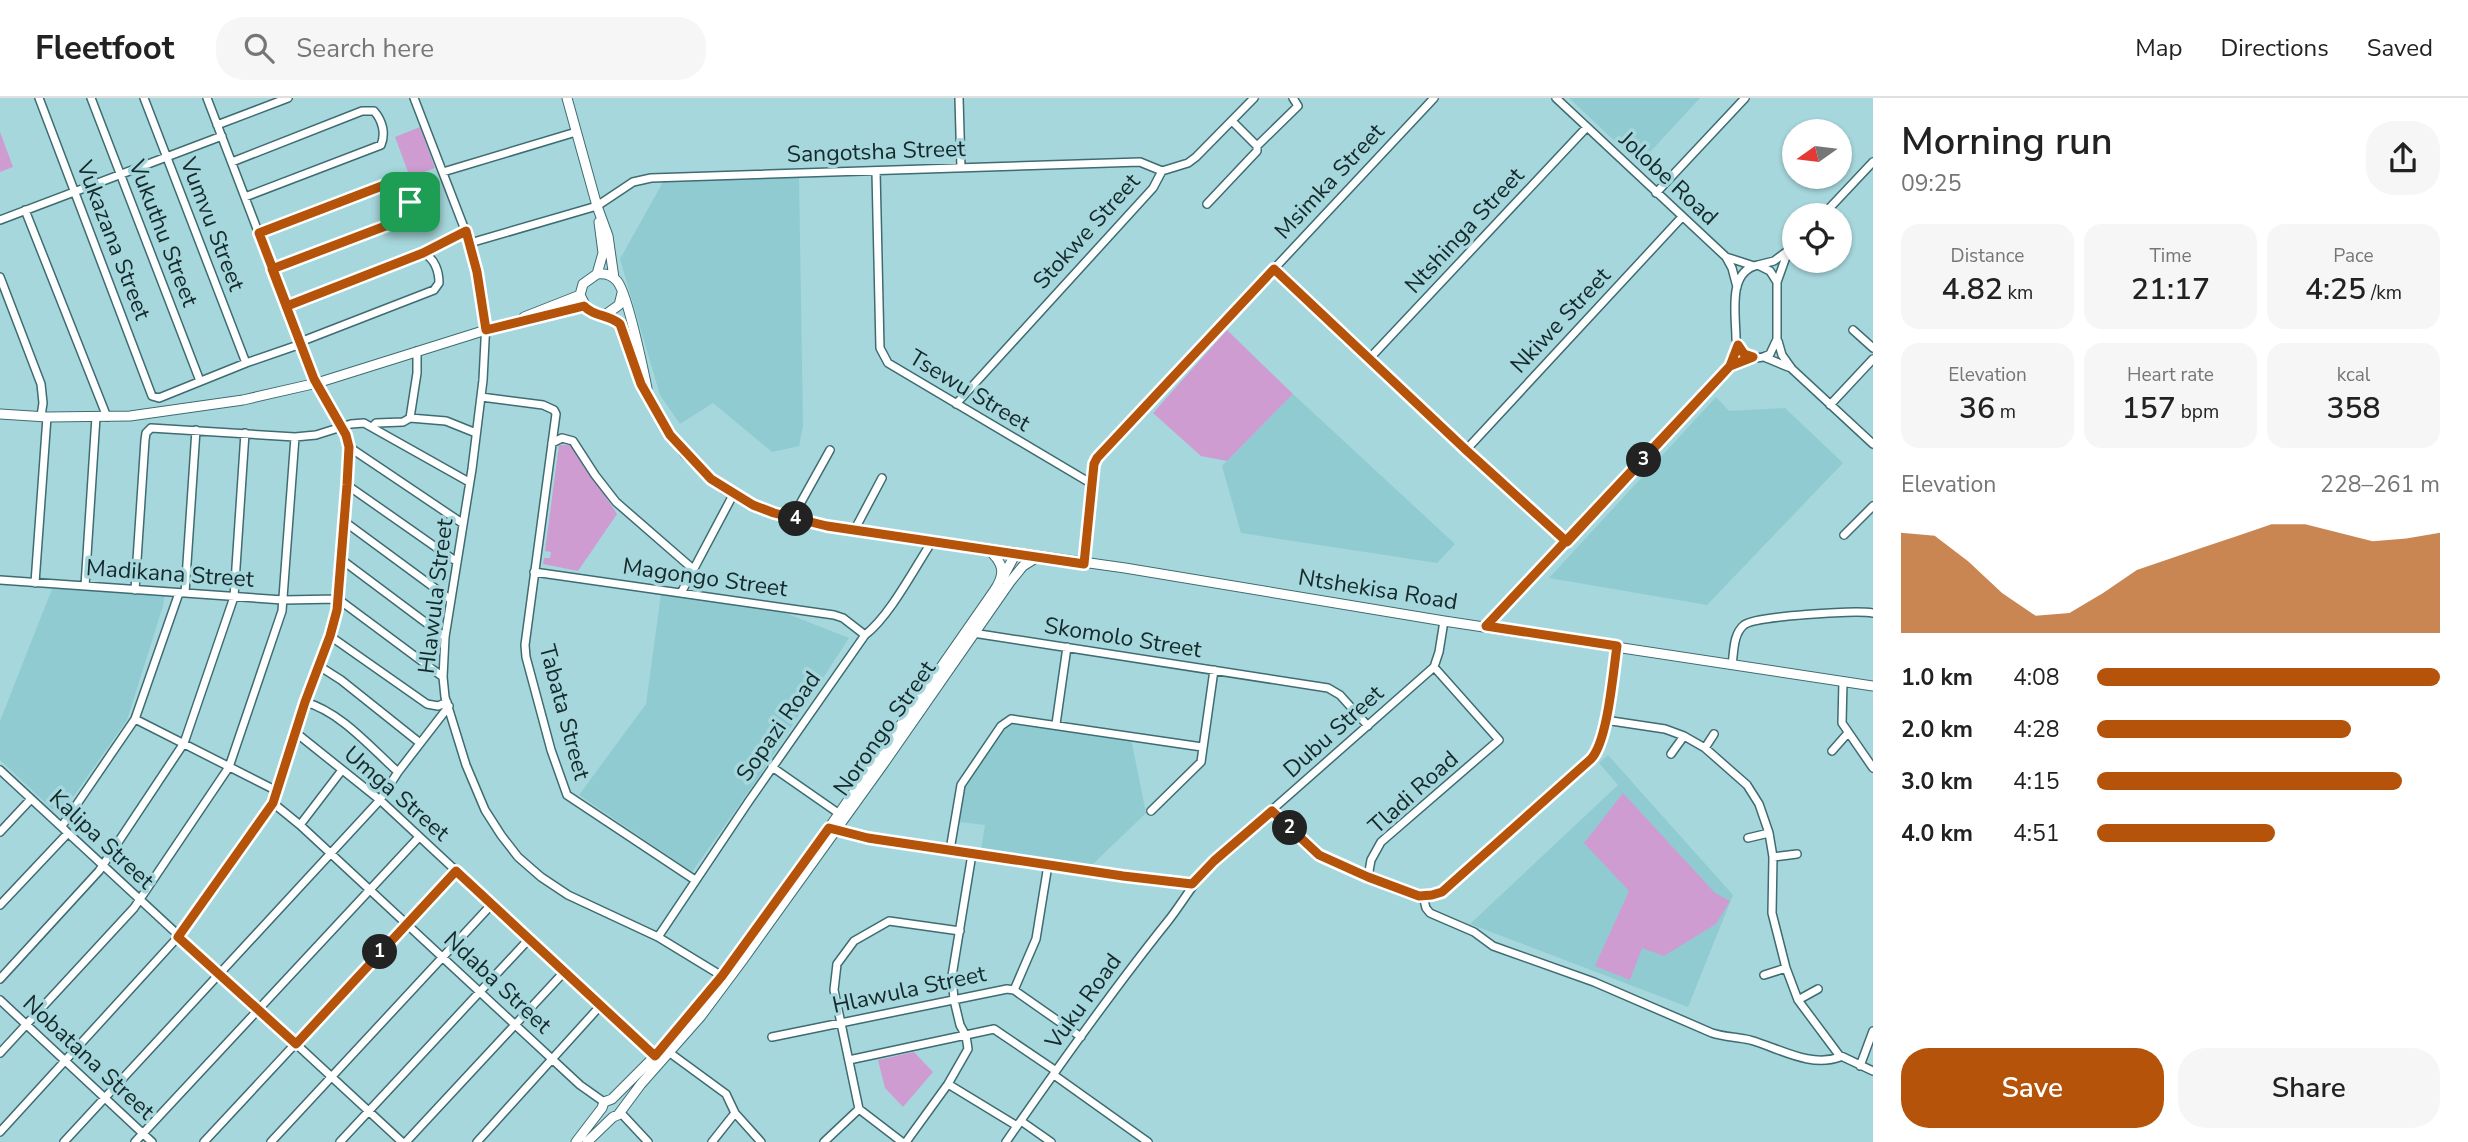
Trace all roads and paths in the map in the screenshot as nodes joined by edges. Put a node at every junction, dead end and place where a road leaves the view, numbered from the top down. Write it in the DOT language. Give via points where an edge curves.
graph roads {
  1 [pos="38,98"];
  2 [pos="91,98"];
  3 [pos="144,98"];
  4 [pos="207,98"];
  5 [pos="288,98"];
  6 [pos="414,98"];
  7 [pos="567,98"];
  8 [pos="959,98"];
  9 [pos="1254,98"];
  10 [pos="1293,98"];
  11 [pos="1434,98"];
  12 [pos="1556,98"];
  13 [pos="1745,98"];
  14 [pos="1232,121"];
  15 [pos="217,125"];
  16 [pos="1587,127"];
  17 [pos="576,132"];
  18 [pos="222,136"];
  19 [pos="1257,146"];
  20 [pos="166,157"];
  21 [pos="232,162"];
  22 [pos="1873,162"];
  23 [pos="961,168"];
  24 [pos="876,171"];
  25 [pos="1161,171"];
  26 [pos="443,172"];
  27 [pos="121,175"];
  28 [pos="75,191"];
  29 [pos="1656,192"];
  30 [pos="245,197"];
  31 [pos="1834,203"];
  32 [pos="1207,204"];
  33 [pos="597,206"];
  34 [pos="25,210"];
  35 [pos="1682,217"];
  36 [pos="0,220"];
  37 [pos="466,231"];
  38 [pos="259,233"];
  39 [pos="470,243"];
  40 [pos="423,253"];
  41 [pos="1782,255"];
  42 [pos="1726,257"];
  43 [pos="1756,266"];
  44 [pos="272,269"];
  45 [pos="1274,269"];
  46 [pos="1782,270"];
  47 [pos="597,274"];
  48 [pos="0,277"];
  49 [pos="614,278"];
  50 [pos="1777,282"];
  51 [pos="1737,287"];
  52 [pos="622,293"];
  53 [pos="580,295"];
  54 [pos="287,306"];
  55 [pos="584,306"];
  56 [pos="605,315"];
  57 [pos="503,326"];
  58 [pos="486,330"];
  59 [pos="1853,330"];
  60 [pos="1777,339"];
  61 [pos="300,343"];
  62 [pos="1738,345"];
  63 [pos="1873,348"];
  64 [pos="417,352"];
  65 [pos="1753,357"];
  66 [pos="1764,357"];
  67 [pos="1369,359"];
  68 [pos="1873,359"];
  69 [pos="246,363"];
  70 [pos="1730,366"];
  71 [pos="1792,369"];
  72 [pos="200,381"];
  73 [pos="317,383"];
  74 [pos="481,397"];
  75 [pos="648,397"];
  76 [pos="956,404"];
  77 [pos="1830,405"];
  78 [pos="0,414"];
  79 [pos="44,417"];
  80 [pos="96,417"];
  81 [pos="107,417"];
  82 [pos="410,418"];
  83 [pos="344,426"];
  84 [pos="373,426"];
  85 [pos="196,430"];
  86 [pos="245,433"];
  87 [pos="476,433"];
  88 [pos="295,437"];
  89 [pos="552,444"];
  90 [pos="1873,444"];
  91 [pos="349,447"];
  92 [pos="830,450"];
  93 [pos="1466,450"];
  94 [pos="883,478"];
  95 [pos="470,482"];
  96 [pos="1092,484"];
  97 [pos="347,485"];
  98 [pos="733,495"];
  99 [pos="1873,506"];
  100 [pos="796,519"];
  101 [pos="345,522"];
  102 [pos="462,523"];
  103 [pos="856,529"];
  104 [pos="1844,535"];
  105 [pos="933,540"];
  106 [pos="1567,542"];
  107 [pos="988,549"];
  108 [pos="1016,553"];
  109 [pos="1039,556"];
  110 [pos="342,560"];
  111 [pos="457,562"];
  112 [pos="1084,564"];
  113 [pos="693,569"];
  114 [pos="534,572"];
  115 [pos="0,580"];
  116 [pos="1001,580"];
  117 [pos="35,583"];
  118 [pos="85,586"];
  119 [pos="135,590"];
  120 [pos="182,593"];
  121 [pos="681,593"];
  122 [pos="234,597"];
  123 [pos="338,599"];
  124 [pos="283,600"];
  125 [pos="451,600"];
  126 [pos="1873,614"];
  127 [pos="1444,621"];
  128 [pos="1486,626"];
  129 [pos="974,633"];
  130 [pos="865,635"];
  131 [pos="330,636"];
  132 [pos="445,636"];
  133 [pos="1617,646"];
  134 [pos="1068,647"];
  135 [pos="1732,665"];
  136 [pos="319,666"];
  137 [pos="1434,667"];
  138 [pos="1214,670"];
  139 [pos="443,677"];
  140 [pos="1843,681"];
  141 [pos="1873,686"];
  142 [pos="305,702"];
  143 [pos="448,704"];
  144 [pos="135,719"];
  145 [pos="1605,720"];
  146 [pos="1056,724"];
  147 [pos="1368,726"];
  148 [pos="295,732"];
  149 [pos="1714,734"];
  150 [pos="1847,734"];
  151 [pos="1684,736"];
  152 [pos="184,743"];
  153 [pos="420,743"];
  154 [pos="1202,747"];
  155 [pos="1705,748"];
  156 [pos="1832,751"];
  157 [pos="1671,754"];
  158 [pos="772,766"];
  159 [pos="229,767"];
  160 [pos="1873,768"];
  161 [pos="0,770"];
  162 [pos="342,770"];
  163 [pos="398,772"];
  164 [pos="277,791"];
  165 [pos="31,799"];
  166 [pos="380,800"];
  167 [pos="273,803"];
  168 [pos="1151,811"];
  169 [pos="1272,811"];
  170 [pos="841,816"];
  171 [pos="300,825"];
  172 [pos="62,826"];
  173 [pos="832,829"];
  174 [pos="0,832"];
  175 [pos="68,833"];
  176 [pos="1769,833"];
  177 [pos="419,837"];
  178 [pos="1748,838"];
  179 [pos="950,850"];
  180 [pos="330,854"];
  181 [pos="972,854"];
  182 [pos="1797,854"];
  183 [pos="1773,857"];
  184 [pos="102,865"];
  185 [pos="1048,865"];
  186 [pos="456,871"];
  187 [pos="1368,877"];
  188 [pos="695,880"];
  189 [pos="1192,884"];
  190 [pos="370,890"];
  191 [pos="1423,896"];
  192 [pos="138,900"];
  193 [pos="492,904"];
  194 [pos="0,905"];
  195 [pos="407,924"];
  196 [pos="960,931"];
  197 [pos="178,937"];
  198 [pos="659,937"];
  199 [pos="529,939"];
  200 [pos="443,958"];
  201 [pos="738,960"];
  202 [pos="1786,968"];
  203 [pos="565,971"];
  204 [pos="219,973"];
  205 [pos="1764,975"];
  206 [pos="722,976"];
  207 [pos="0,979"];
  208 [pos="1818,989"];
  209 [pos="1014,990"];
  210 [pos="480,992"];
  211 [pos="0,1000"];
  212 [pos="954,1000"];
  213 [pos="1798,1000"];
  214 [pos="601,1005"];
  215 [pos="258,1010"];
  216 [pos="841,1023"];
  217 [pos="516,1025"];
  218 [pos="25,1026"];
  219 [pos="1873,1031"];
  220 [pos="966,1036"];
  221 [pos="772,1037"];
  222 [pos="1080,1037"];
  223 [pos="296,1044"];
  224 [pos="0,1053"];
  225 [pos="670,1053"];
  226 [pos="655,1056"];
  227 [pos="1840,1056"];
  228 [pos="552,1059"];
  229 [pos="849,1060"];
  230 [pos="64,1062"];
  231 [pos="1860,1066"];
  232 [pos="1873,1071"];
  233 [pos="1055,1073"];
  234 [pos="331,1077"];
  235 [pos="948,1084"];
  236 [pos="104,1098"];
  237 [pos="606,1103"];
  238 [pos="859,1109"];
  239 [pos="369,1111"];
  240 [pos="618,1113"];
  241 [pos="735,1113"];
  242 [pos="1019,1124"];
  243 [pos="0,1132"];
  244 [pos="142,1134"];
  245 [pos="64,1142"];
  246 [pos="135,1142"];
  247 [pos="152,1142"];
  248 [pos="204,1142"];
  249 [pos="271,1142"];
  250 [pos="340,1142"];
  251 [pos="404,1142"];
  252 [pos="477,1142"];
  253 [pos="576,1142"];
  254 [pos="587,1142"];
  255 [pos="648,1142"];
  256 [pos="712,1142"];
  257 [pos="761,1142"];
  258 [pos="824,1142"];
  259 [pos="904,1142"];
  260 [pos="1006,1142"];
  261 [pos="1051,1142"];
  262 [pos="1148,1142"];
  1 -- 28 [label="street, Vukazana Street"];
  2 -- 27 [label="street, Vukuthu Street"];
  3 -- 20 [label="street, Vumvu Street"];
  4 -- 15 [label="street"];
  5 -- 15 [label="street"];
  6 -- 26 [label="street, Hlawula Street"];
  7 -- 17 [label="street"];
  8 -- 23 [label="street"];
  9 -- 14 [label="street, Stokwe Street"];
  10 -- 19 [label="street" via="1298,106"];
  11 -- 45 [label="street, Msimka Street"];
  12 -- 16 [label="street, Jolobe Road"];
  13 -- 29 [label="street"];
  14 -- 19 [label="street"];
  14 -- 25 [label="street, Stokwe Street" via="1192,160"];
  15 -- 18 [label="street"];
  16 -- 29 [label="street, Jolobe Road"];
  16 -- 67 [label="street, Ntshinga Street"];
  17 -- 26 [label="street"];
  17 -- 33 [label="street"];
  18 -- 20 [label="street"];
  18 -- 21 [label="street"];
  19 -- 32 [label="street"];
  20 -- 27 [label="street"];
  20 -- 69 [label="street, Vumvu Street"];
  21 -- 30 [label="street"];
  21 -- 30 [label="street" via="362,111 373,111 381,122 381,145"];
  22 -- 31 [label="street"];
  23 -- 24 [label="street, Sangotsha Street"];
  23 -- 25 [label="street, Sangotsha Street" via="1140,162"];
  24 -- 33 [label="street, Sangotsha Street" via="651,178 633,182"];
  24 -- 76 [label="street, Tsewu Street" via="881,353 888,363"];
  25 -- 76 [label="street, Stokwe Street" via="1135,209"];
  26 -- 37 [label="street, Hlawula Street"];
  27 -- 28 [label="street"];
  27 -- 72 [label="street, Vukuthu Street"];
  28 -- 34 [label="street"];
  28 -- 72 [label="street, Vukazana Street" via="152,396 159,398"];
  29 -- 35 [label="street, Jolobe Road"];
  30 -- 38 [label="street"];
  33 -- 39 [label="street, Sangotsha Street"];
  33 -- 47 [label="street" via="603,253"];
  33 -- 49 [label="street" via="610,243"];
  34 -- 36 [label="street"];
  34 -- 81 [label="street"];
  35 -- 42 [label="street, Jolobe Road"];
  35 -- 93 [label="street, Nkiwe Street"];
  37 -- 39 [label="street, Hlawula Street"];
  37 -- 40 [label="street"];
  38 -- 44 [label="street"];
  38 -- 44 [label="street" via="395,181 404,186 410,202 411,212 404,219"];
  39 -- 58 [label="street, Hlawula Street"];
  40 -- 54 [label="street"];
  40 -- 61 [label="street" via="436,268 439,279 434,290"];
  41 -- 43 [label="street"];
  42 -- 43 [label="street, Jolobe Road"];
  42 -- 51 [label="street, Jolobe Road"];
  43 -- 50 [label="street" via="1770,271"];
  43 -- 51 [label="street" via="1742,273"];
  44 -- 54 [label="street"];
  45 -- 67 [label="street"];
  45 -- 96 [label="street, Msimka Street" via="1097,458"];
  46 -- 50 [label="street"];
  47 -- 49 [label="street"];
  47 -- 53 [label="street" via="587,279"];
  48 -- 79 [label="street" via="41,384"];
  49 -- 52 [label="street"];
  50 -- 60 [label="street"];
  51 -- 62 [label="street"];
  52 -- 56 [label="street" via="619,305"];
  52 -- 75 [label="street"];
  53 -- 55 [label="street"];
  53 -- 57 [label="street"];
  54 -- 61 [label="street"];
  55 -- 56 [label="street" via="593,314"];
  55 -- 57 [label="street"];
  56 -- 75 [label="street" via="620,324"];
  57 -- 58 [label="street"];
  58 -- 64 [label="street"];
  58 -- 74 [label="street, Hlawula Street"];
  59 -- 63 [label="street"];
  60 -- 66 [label="street"];
  60 -- 71 [label="street"];
  61 -- 69 [label="street"];
  61 -- 73 [label="street"];
  62 -- 65 [label="street"];
  62 -- 70 [label="street"];
  64 -- 73 [label="street"];
  64 -- 82 [label="street"];
  65 -- 66 [label="street"];
  65 -- 70 [label="street"];
  66 -- 71 [label="street"];
  67 -- 93 [label="street"];
  68 -- 77 [label="street"];
  69 -- 72 [label="street"];
  70 -- 106 [label="street"];
  71 -- 77 [label="street"];
  73 -- 81 [label="street" via="196,408"];
  73 -- 83 [label="street"];
  74 -- 87 [label="street, Hlawula Street"];
  74 -- 89 [label="street, Tabata Street" via="554,410 557,420"];
  75 -- 98 [label="street, Ntshekisa Road" via="685,454"];
  76 -- 96 [label="street, Tsewu Street"];
  77 -- 90 [label="street"];
  78 -- 79 [label="street"];
  79 -- 80 [label="street"];
  79 -- 117 [label="street"];
  80 -- 81 [label="street"];
  80 -- 118 [label="street"];
  82 -- 84 [label="street"];
  82 -- 87 [label="street" via="446,421"];
  83 -- 84 [label="street"];
  83 -- 88 [label="street"];
  83 -- 91 [label="street"];
  84 -- 95 [label="street"];
  85 -- 86 [label="street"];
  85 -- 119 [label="street" via="154,427 146,433"];
  85 -- 120 [label="street"];
  86 -- 88 [label="street"];
  86 -- 122 [label="street"];
  87 -- 95 [label="street, Hlawula Street"];
  88 -- 124 [label="street"];
  89 -- 113 [label="street" via="562,438 573,441 625,511"];
  89 -- 114 [label="street, Tabata Street"];
  91 -- 97 [label="street"];
  91 -- 102 [label="street"];
  92 -- 100 [label="street"];
  93 -- 106 [label="street"];
  94 -- 103 [label="street"];
  95 -- 102 [label="street, Hlawula Street"];
  96 -- 112 [label="street, Msimka Street"];
  97 -- 101 [label="street"];
  97 -- 111 [label="street"];
  98 -- 100 [label="street, Ntshekisa Road"];
  98 -- 113 [label="street"];
  99 -- 104 [label="street"];
  100 -- 103 [label="street, Ntshekisa Road"];
  101 -- 110 [label="street"];
  101 -- 125 [label="street"];
  102 -- 111 [label="street, Hlawula Street"];
  103 -- 105 [label="street, Ntshekisa Road"];
  105 -- 107 [label="street, Ntshekisa Road"];
  105 -- 130 [label="street, Sopazi Road"];
  106 -- 128 [label="street"];
  107 -- 108 [label="street, Ntshekisa Road"];
  107 -- 116 [label="street" via="999,561"];
  108 -- 109 [label="street, Ntshekisa Road"];
  108 -- 116 [label="street, Norongo Street"];
  109 -- 112 [label="street, Ntshekisa Road"];
  109 -- 129 [label="street, Norongo Street" via="1019,570"];
  110 -- 123 [label="street"];
  110 -- 132 [label="street"];
  111 -- 125 [label="street, Hlawula Street"];
  112 -- 127 [label="street, Ntshekisa Road"];
  113 -- 121 [label="street"];
  114 -- 121 [label="street, Magongo Street"];
  114 -- 188 [label="street, Tabata Street" via="526,657 567,795"];
  115 -- 117 [label="street, Madikana Street"];
  116 -- 170 [label="street, Norongo Street"];
  117 -- 118 [label="street, Madikana Street"];
  118 -- 119 [label="street, Madikana Street"];
  119 -- 120 [label="street, Madikana Street"];
  120 -- 122 [label="street, Madikana Street"];
  120 -- 144 [label="street"];
  121 -- 130 [label="street, Magongo Street" via="834,615"];
  122 -- 124 [label="street, Madikana Street"];
  122 -- 152 [label="street"];
  123 -- 124 [label="street, Madikana Street"];
  123 -- 131 [label="street"];
  123 -- 139 [label="street"];
  124 -- 159 [label="street"];
  125 -- 132 [label="street, Hlawula Street"];
  126 -- 135 [label="street" via="1751,620 1737,634"];
  127 -- 128 [label="street, Ntshekisa Road"];
  127 -- 137 [label="street"];
  128 -- 133 [label="street, Ntshekisa Road"];
  129 -- 134 [label="street, Skomolo Street"];
  129 -- 170 [label="street, Norongo Street" via="882,766"];
  130 -- 158 [label="street, Sopazi Road"];
  131 -- 136 [label="street"];
  131 -- 143 [label="street" via="427,704"];
  132 -- 139 [label="street, Hlawula Street"];
  133 -- 135 [label="street, Ntshekisa Road"];
  133 -- 145 [label="street"];
  134 -- 138 [label="street, Skomolo Street"];
  134 -- 146 [label="street"];
  135 -- 140 [label="street, Ntshekisa Road"];
  136 -- 142 [label="street"];
  136 -- 153 [label="street"];
  137 -- 147 [label="street, Dubu Street"];
  137 -- 187 [label="street, Tladi Road" via="1499,740 1381,842"];
  138 -- 147 [label="street, Skomolo Street" via="1331,689"];
  138 -- 154 [label="street"];
  139 -- 143 [label="street, Hlawula Street"];
  140 -- 141 [label="street, Ntshekisa Road"];
  140 -- 150 [label="street" via="1840,715"];
  142 -- 148 [label="street"];
  142 -- 163 [label="street" via="331,714"];
  143 -- 153 [label="street"];
  143 -- 198 [label="street, Hlawula Street" via="485,810 519,857 568,895"];
  144 -- 152 [label="street"];
  144 -- 172 [label="street"];
  145 -- 151 [label="street"];
  145 -- 191 [label="street" via="1601,745 1591,759 1446,889"];
  146 -- 154 [label="street"];
  146 -- 179 [label="street" via="1018,718 1003,724 960,787"];
  147 -- 169 [label="street, Dubu Street"];
  148 -- 162 [label="street, Umga Street"];
  148 -- 164 [label="street"];
  149 -- 155 [label="street"];
  150 -- 156 [label="street"];
  150 -- 160 [label="street"];
  151 -- 155 [label="street"];
  151 -- 157 [label="street"];
  152 -- 159 [label="street"];
  152 -- 184 [label="street"];
  153 -- 163 [label="street"];
  154 -- 168 [label="street" via="1201,762"];
  155 -- 176 [label="street" via="1747,785"];
  158 -- 170 [label="street"];
  158 -- 188 [label="street, Sopazi Road"];
  159 -- 164 [label="street"];
  159 -- 192 [label="street"];
  161 -- 165 [label="street, Kalipa Street"];
  162 -- 166 [label="street, Umga Street"];
  162 -- 171 [label="street"];
  163 -- 166 [label="street"];
  164 -- 167 [label="street"];
  165 -- 172 [label="street, Kalipa Street"];
  165 -- 174 [label="street"];
  166 -- 177 [label="street, Umga Street"];
  166 -- 180 [label="street"];
  167 -- 171 [label="street, Ndaba Street"];
  167 -- 197 [label="street"];
  169 -- 187 [label="street" via="1319,855"];
  169 -- 189 [label="street, Dubu Street"];
  170 -- 173 [label="street, Norongo Street"];
  171 -- 180 [label="street, Ndaba Street"];
  172 -- 175 [label="street, Kalipa Street"];
  173 -- 179 [label="street"];
  173 -- 201 [label="street, Norongo Street"];
  175 -- 184 [label="street, Kalipa Street"];
  175 -- 194 [label="street"];
  176 -- 178 [label="street"];
  176 -- 183 [label="street"];
  177 -- 186 [label="street, Umga Street"];
  177 -- 190 [label="street"];
  179 -- 181 [label="street"];
  180 -- 190 [label="street, Ndaba Street"];
  180 -- 204 [label="street"];
  181 -- 185 [label="street"];
  181 -- 196 [label="street"];
  182 -- 183 [label="street"];
  183 -- 202 [label="street" via="1772,913"];
  184 -- 192 [label="street, Kalipa Street"];
  184 -- 207 [label="street"];
  185 -- 189 [label="street"];
  185 -- 209 [label="street" via="1036,939"];
  186 -- 193 [label="street, Umga Street"];
  186 -- 195 [label="street"];
  187 -- 191 [label="street"];
  188 -- 198 [label="street, Sopazi Road"];
  189 -- 222 [label="street, Vuku Road"];
  190 -- 195 [label="street, Ndaba Street"];
  190 -- 215 [label="street"];
  191 -- 227 [label="street" via="1430,913 1474,932 1493,946 1712,1032 1820,1061"];
  192 -- 197 [label="street, Kalipa Street"];
  192 -- 218 [label="street"];
  193 -- 199 [label="street, Umga Street"];
  193 -- 200 [label="street"];
  195 -- 200 [label="street, Ndaba Street"];
  195 -- 223 [label="street"];
  196 -- 212 [label="street" via="952,972"];
  196 -- 216 [label="street" via="889,921 854,941 837,964 834,980"];
  197 -- 204 [label="street, Kalipa Street"];
  197 -- 230 [label="street"];
  198 -- 206 [label="street, Hlawula Street"];
  199 -- 203 [label="street, Umga Street"];
  199 -- 210 [label="street"];
  200 -- 210 [label="street, Ndaba Street"];
  200 -- 234 [label="street"];
  201 -- 206 [label="street"];
  201 -- 225 [label="street"];
  202 -- 205 [label="street"];
  202 -- 213 [label="street"];
  203 -- 214 [label="street, Umga Street"];
  203 -- 217 [label="street"];
  204 -- 215 [label="street, Kalipa Street"];
  204 -- 236 [label="street"];
  206 -- 226 [label="street"];
  208 -- 213 [label="street"];
  209 -- 212 [label="street, Hlawula Street"];
  209 -- 222 [label="street, Hlawula Street"];
  210 -- 217 [label="street, Ndaba Street"];
  210 -- 239 [label="street"];
  211 -- 218 [label="street, Nobatana Street"];
  212 -- 216 [label="street, Hlawula Street"];
  212 -- 220 [label="street"];
  213 -- 227 [label="street"];
  214 -- 226 [label="street, Umga Street"];
  214 -- 228 [label="street"];
  215 -- 223 [label="street, Kalipa Street"];
  215 -- 244 [label="street"];
  216 -- 221 [label="street, Hlawula Street"];
  216 -- 229 [label="street"];
  217 -- 228 [label="street, Ndaba Street"];
  217 -- 251 [label="street"];
  218 -- 224 [label="street"];
  218 -- 230 [label="street, Nobatana Street"];
  219 -- 231 [label="street"];
  220 -- 229 [label="street"];
  220 -- 233 [label="street" via="998,1030"];
  220 -- 235 [label="street" via="968,1049"];
  222 -- 233 [label="street, Vuku Road"];
  223 -- 234 [label="street, Kalipa Street"];
  223 -- 248 [label="street"];
  225 -- 240 [label="street"];
  225 -- 241 [label="street" via="720,1089"];
  226 -- 237 [label="street"];
  227 -- 231 [label="street"];
  228 -- 237 [label="street, Ndaba Street"];
  228 -- 252 [label="street"];
  229 -- 238 [label="street"];
  230 -- 236 [label="street, Nobatana Street"];
  230 -- 243 [label="street"];
  231 -- 232 [label="street"];
  233 -- 242 [label="street, Vuku Road"];
  233 -- 262 [label="street"];
  234 -- 239 [label="street, Kalipa Street"];
  234 -- 249 [label="street"];
  235 -- 242 [label="street"];
  235 -- 259 [label="street"];
  236 -- 244 [label="street, Nobatana Street"];
  236 -- 245 [label="street"];
  237 -- 240 [label="street" via="606,1115"];
  237 -- 240 [label="street" via="620,1103"];
  237 -- 253 [label="street"];
  238 -- 258 [label="street"];
  238 -- 259 [label="street"];
  239 -- 250 [label="street"];
  239 -- 251 [label="street, Kalipa Street"];
  240 -- 254 [label="street"];
  240 -- 255 [label="street"];
  241 -- 256 [label="street"];
  241 -- 257 [label="street"];
  242 -- 260 [label="street, Vuku Road"];
  242 -- 261 [label="street"];
  244 -- 246 [label="street"];
  244 -- 247 [label="street, Nobatana Street"];
}
